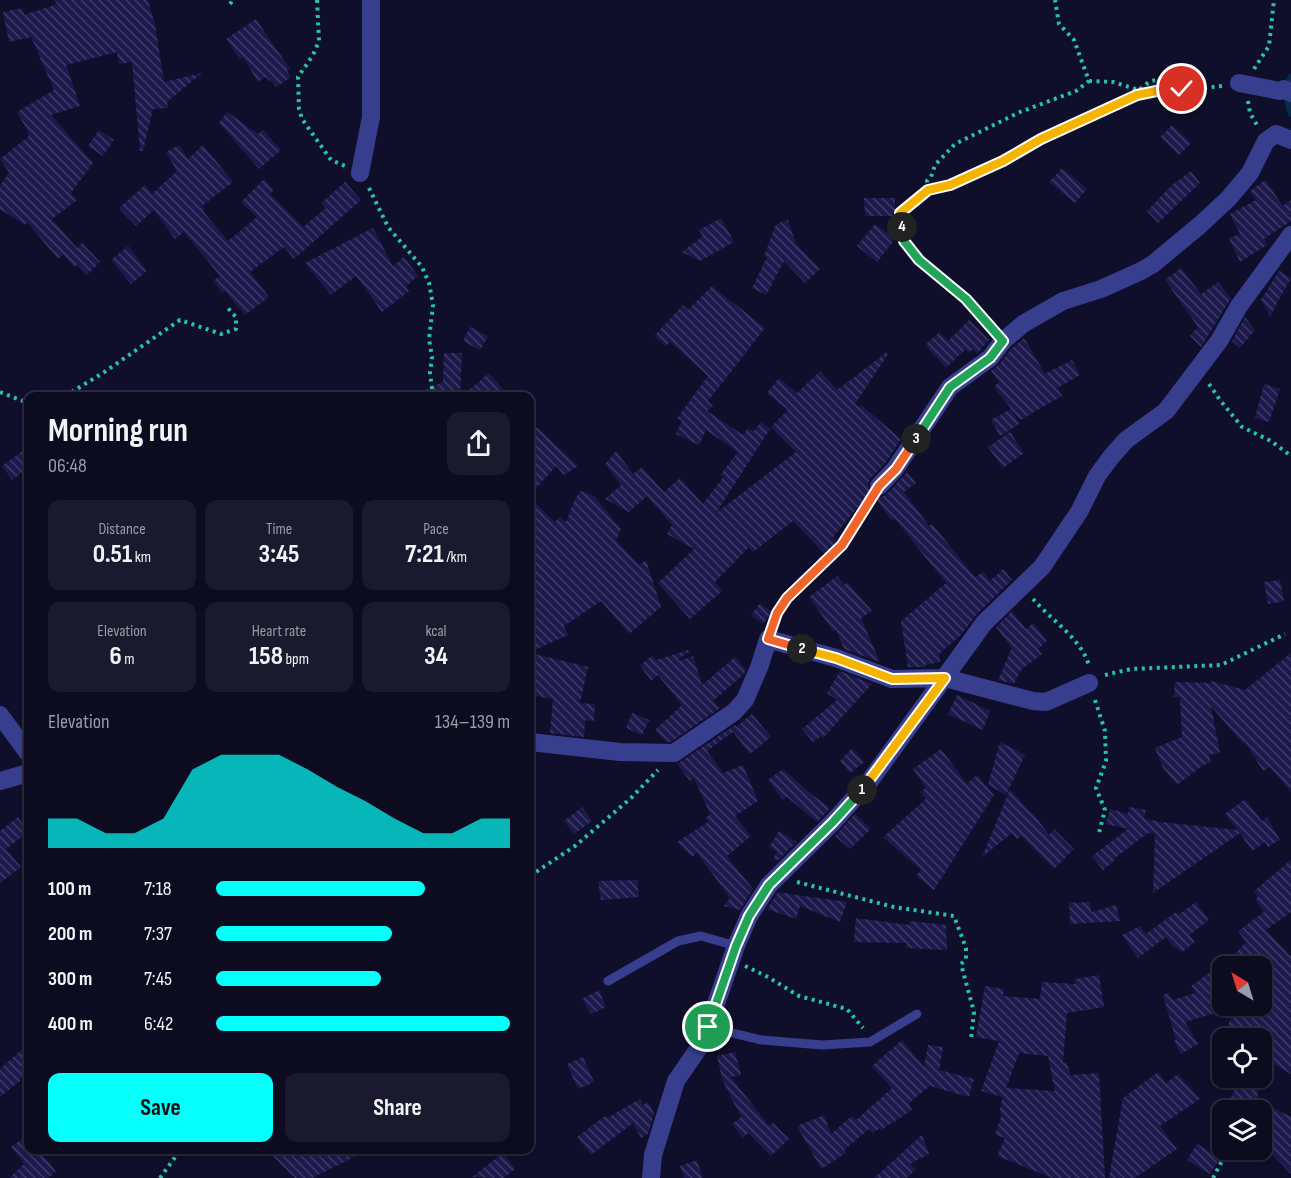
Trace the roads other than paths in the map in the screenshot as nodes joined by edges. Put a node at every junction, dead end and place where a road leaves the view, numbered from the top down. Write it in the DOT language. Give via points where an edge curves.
graph roads {
  1 [pos="371,0"];
  2 [pos="1239,83"];
  3 [pos="1291,93"];
  4 [pos="1291,140"];
  5 [pos="360,172"];
  6 [pos="1291,235"];
  7 [pos="879,486"];
  8 [pos="945,678"];
  9 [pos="1089,683"];
  10 [pos="0,716"];
  11 [pos="534,742"];
  12 [pos="24,748"];
  13 [pos="24,774"];
  14 [pos="0,781"];
  15 [pos="734,952"];
  16 [pos="608,981"];
  17 [pos="917,1014"];
  18 [pos="708,1027"];
  19 [pos="651,1178"];
  1 -- 5 [label="street" via="371,117"];
  2 -- 3 [label="street"];
  4 -- 7 [label="street" via="1276,134 1266,141 1250,173 1228,199 1153,264 1101,289 1063,301 1023,324 990,358 950,387 896,469"];
  6 -- 8 [label="street" via="1166,411 1126,440 1111,457 1097,476 1080,513 1042,567 984,623"];
  8 -- 9 [label="street" via="1046,702"];
  8 -- 11 [label="street" via="892,679 768,639 745,700 734,712 674,753 620,752"];
  8 -- 15 [label="street" via="869,782 776,877 749,916"];
  10 -- 12 [label="street"];
  13 -- 14 [label="street"];
  15 -- 16 [label="lane" via="701,936 678,941"];
  15 -- 18 [label="street"];
  17 -- 18 [label="lane" via="872,1040 822,1045 762,1040"];
  18 -- 19 [label="street" via="676,1081 653,1155"];
}
